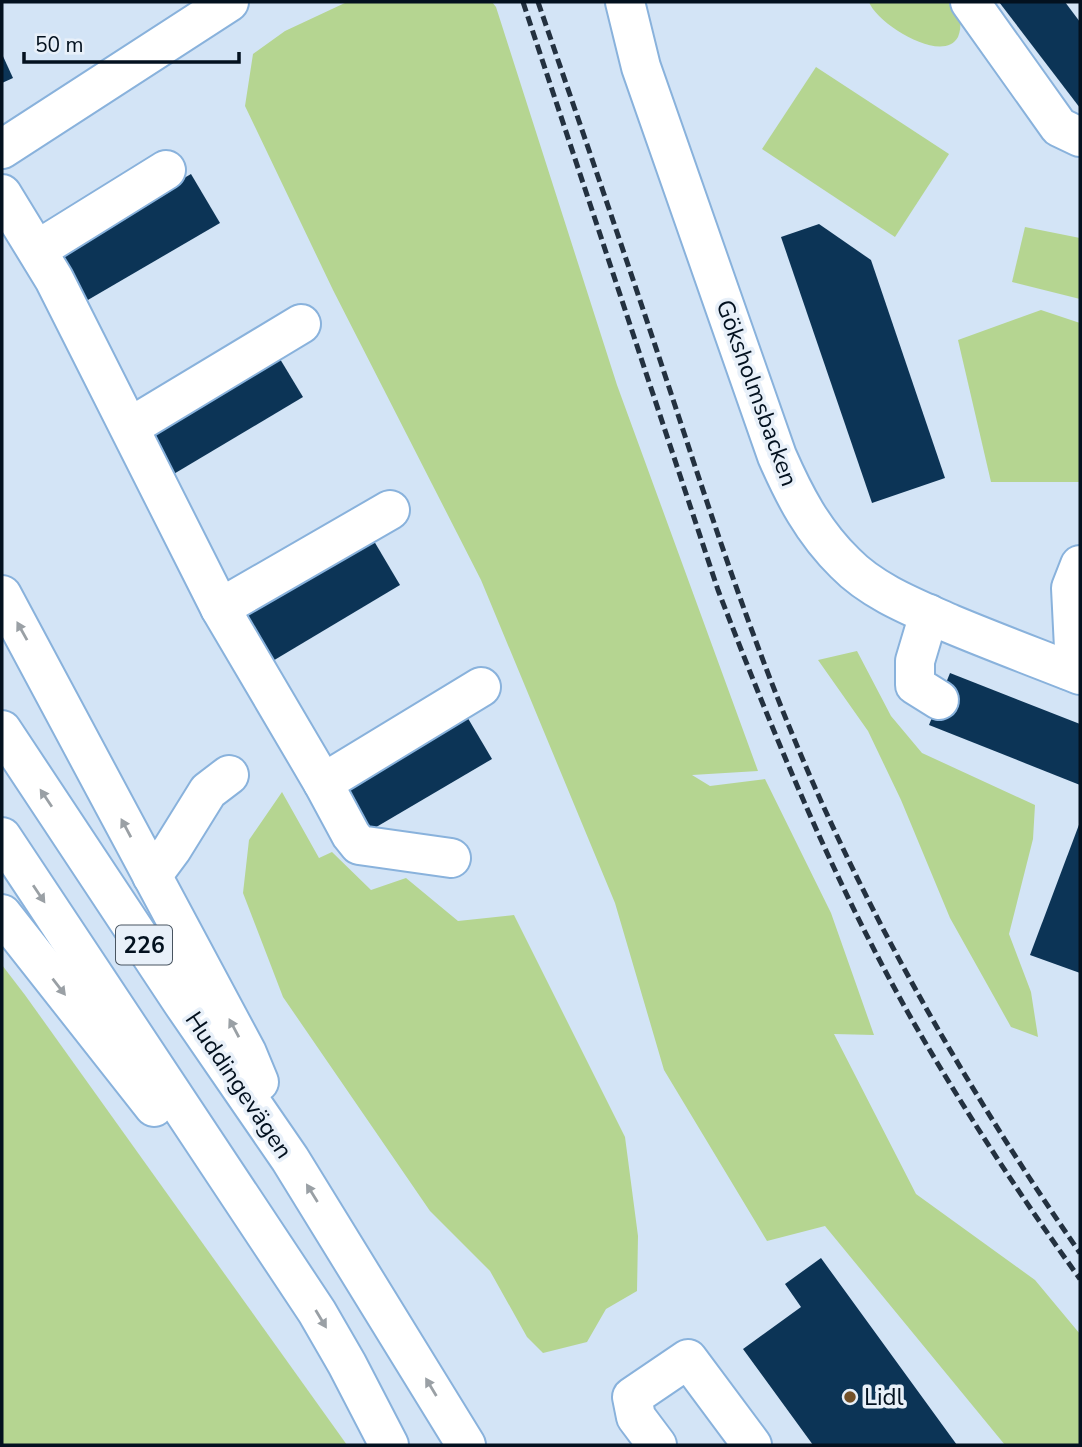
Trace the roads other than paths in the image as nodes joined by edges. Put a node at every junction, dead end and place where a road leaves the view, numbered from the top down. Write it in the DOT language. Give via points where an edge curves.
graph roads {
  1 [pos="229,2"];
  2 [pos="625,2"];
  3 [pos="970,2"];
  4 [pos="1080,137"];
  5 [pos="2,149"];
  6 [pos="166,170"];
  7 [pos="2,194"];
  8 [pos="37,250"];
  9 [pos="301,324"];
  10 [pos="130,427"];
  11 [pos="390,510"];
  12 [pos="1080,565"];
  13 [pos="2,595"];
  14 [pos="220,608"];
  15 [pos="929,614"];
  16 [pos="1074,673"];
  17 [pos="481,688"];
  18 [pos="939,700"];
  19 [pos="2,730"];
  20 [pos="229,775"];
  21 [pos="323,783"];
  22 [pos="2,837"];
  23 [pos="451,858"];
  24 [pos="152,876"];
  25 [pos="2,914"];
  26 [pos="290,1158"];
  27 [pos="284,1261"];
  28 [pos="645,1436"];
  29 [pos="388,1445"];
  30 [pos="466,1445"];
  31 [pos="752,1445"];
  1 -- 5 [label="main road"];
  2 -- 15 [label="main road, Göksholmsbacken" via="641,67 776,456 795,497 847,566 881,590"];
  3 -- 4 [label="main road" via="1059,127"];
  6 -- 8 [label="main road"];
  7 -- 8 [label="main road"];
  8 -- 10 [label="main road"];
  9 -- 10 [label="main road"];
  10 -- 14 [label="main road"];
  11 -- 14 [label="main road"];
  12 -- 16 [label="main road" via="1071,588"];
  24 -- 13 [label="main road, one-way"];
  14 -- 21 [label="main road"];
  15 -- 16 [label="main road, Göksholmsbacken"];
  15 -- 18 [label="main road" via="915,661 915,685"];
  17 -- 21 [label="main road"];
  26 -- 19 [label="main road, Huddingevägen / 226, one-way"];
  20 -- 24 [label="main road" via="208,791"];
  21 -- 23 [label="main road" via="359,845"];
  22 -- 27 [label="main road, 226, one-way"];
  26 -- 24 [label="main road, one-way" via="247,1053"];
  25 -- 27 [label="main road, one-way" via="163,1118"];
  30 -- 26 [label="main road, Huddingevägen / 226, one-way"];
  27 -- 29 [label="main road, 226, one-way" via="347,1364"];
  28 -- 31 [label="main road" via="632,1397 688,1359"];
}
